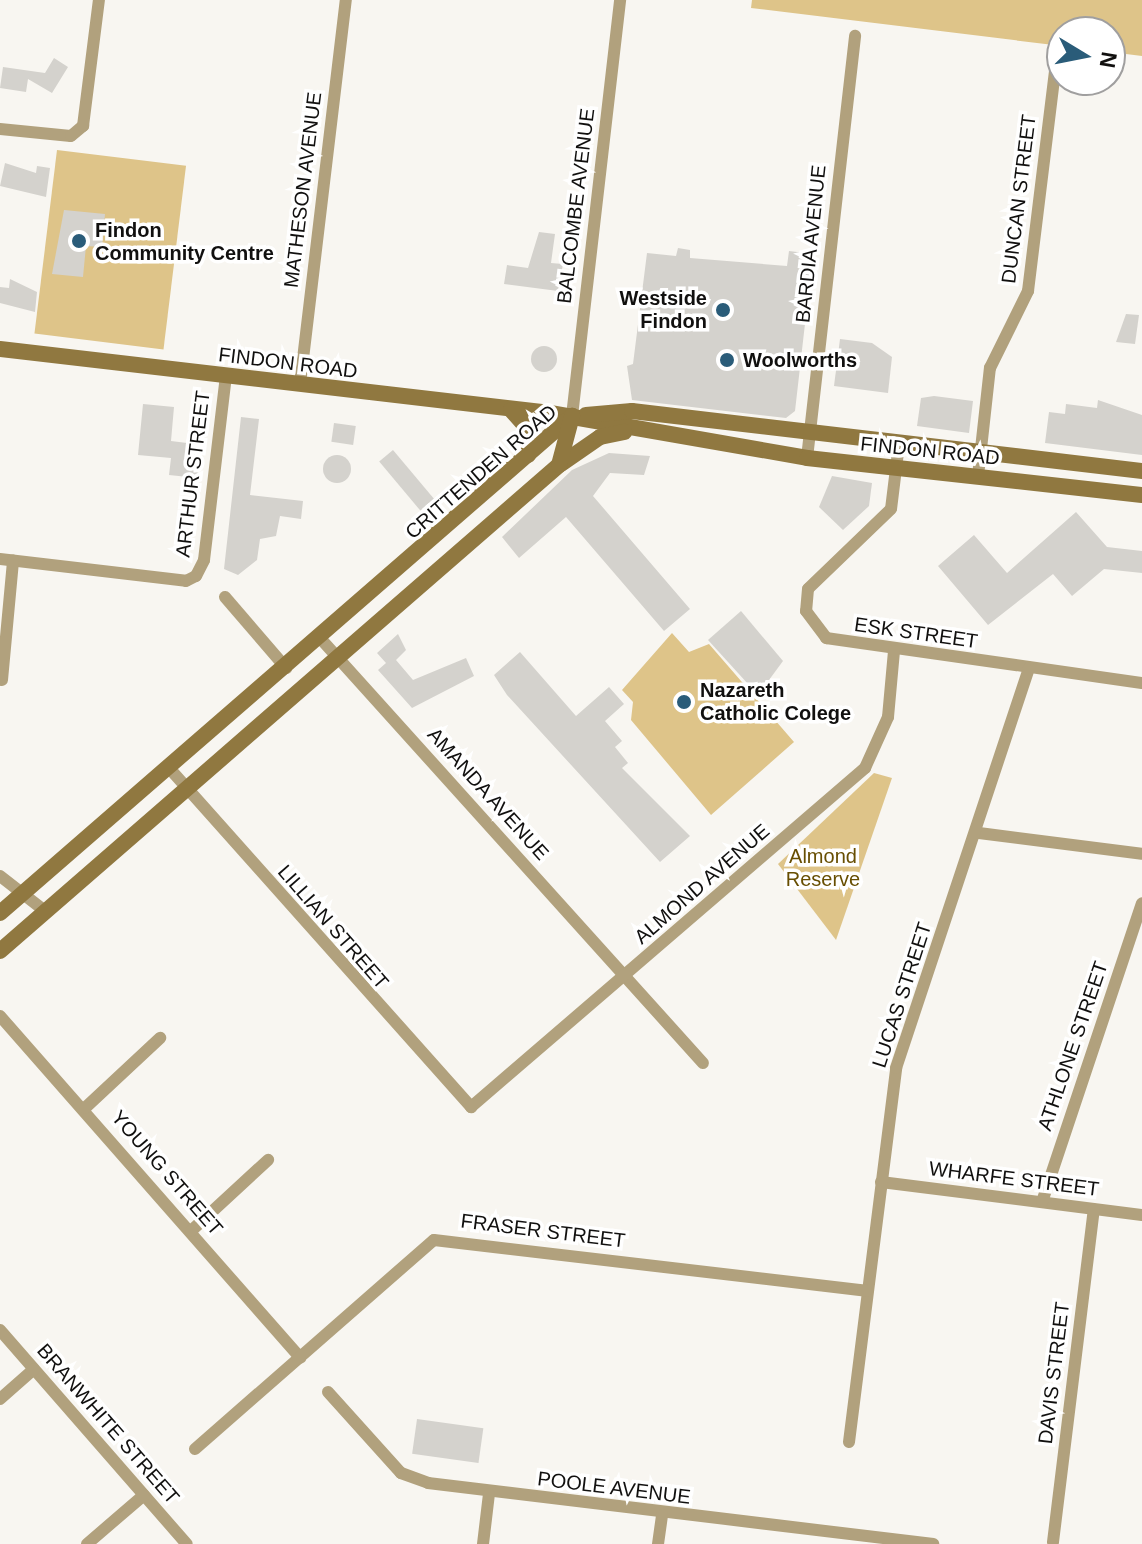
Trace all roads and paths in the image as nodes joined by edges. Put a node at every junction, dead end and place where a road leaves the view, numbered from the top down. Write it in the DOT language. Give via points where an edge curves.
graph roads {
  1 [pos="99,0"];
  2 [pos="346,0"];
  3 [pos="620,0"];
  4 [pos="855,36"];
  5 [pos="1052,96"];
  6 [pos="0,129"];
  7 [pos="0,349"];
  8 [pos="226,376"];
  9 [pos="300,384"];
  10 [pos="511,410"];
  11 [pos="572,416"];
  12 [pos="735,424"];
  13 [pos="628,432"];
  14 [pos="810,434"];
  15 [pos="716,443"];
  16 [pos="899,444"];
  17 [pos="980,454"];
  18 [pos="528,455"];
  19 [pos="807,458"];
  20 [pos="559,465"];
  21 [pos="897,466"];
  22 [pos="1142,471"];
  23 [pos="978,476"];
  24 [pos="1142,495"];
  25 [pos="7,560"];
  26 [pos="225,597"];
  27 [pos="320,638"];
  28 [pos="894,651"];
  29 [pos="340,659"];
  30 [pos="286,668"];
  31 [pos="1029,668"];
  32 [pos="2,680"];
  33 [pos="1142,683"];
  34 [pos="170,769"];
  35 [pos="187,791"];
  36 [pos="979,833"];
  37 [pos="1142,854"];
  38 [pos="0,876"];
  39 [pos="26,890"];
  40 [pos="1142,903"];
  41 [pos="45,911"];
  42 [pos="0,913"];
  43 [pos="0,951"];
  44 [pos="626,978"];
  45 [pos="0,1016"];
  46 [pos="160,1038"];
  47 [pos="703,1063"];
  48 [pos="471,1107"];
  49 [pos="85,1108"];
  50 [pos="268,1160"];
  51 [pos="881,1182"];
  52 [pos="1042,1202"];
  53 [pos="1094,1210"];
  54 [pos="1142,1215"];
  55 [pos="191,1231"];
  56 [pos="866,1291"];
  57 [pos="0,1330"];
  58 [pos="300,1358"];
  59 [pos="34,1369"];
  60 [pos="328,1392"];
  61 [pos="0,1399"];
  62 [pos="849,1442"];
  63 [pos="195,1449"];
  64 [pos="489,1494"];
  65 [pos="144,1495"];
  66 [pos="662,1515"];
  67 [pos="838,1538"];
  68 [pos="1052,1543"];
  69 [pos="87,1544"];
  70 [pos="187,1544"];
  71 [pos="483,1544"];
  72 [pos="658,1544"];
  73 [pos="933,1544"];
  1 -- 6 [label="street" via="86,116 78,133"];
  2 -- 9 [label="street, MATHESON AVENUE"];
  3 -- 11 [label="street, BALCOMBE AVENUE"];
  4 -- 14 [label="street, BARDIA AVENUE"];
  5 -- 17 [label="street, DUNCAN STREET" via="1028,291 990,368"];
  7 -- 8 [label="main road, FINDON ROAD"];
  8 -- 9 [label="main road, FINDON ROAD"];
  8 -- 25 [label="street, ARTHUR STREET" via="204,560 196,576 186,581"];
  9 -- 10 [label="main road, FINDON ROAD"];
  10 -- 11 [label="main road, FINDON ROAD"];
  10 -- 18 [label="main road" via="531,432"];
  11 -- 12 [label="main road, FINDON ROAD" via="632,411"];
  11 -- 13 [label="main road, FINDON ROAD"];
  11 -- 18 [label="main road, CRITTENDEN ROAD"];
  11 -- 20 [label="main road, CRITTENDEN ROAD"];
  12 -- 14 [label="main road, FINDON ROAD"];
  12 -- 15 [label="main road"];
  13 -- 15 [label="main road, FINDON ROAD"];
  13 -- 20 [label="main road" via="600,437"];
  14 -- 16 [label="main road, FINDON ROAD"];
  14 -- 19 [label="street, BARDIA AVENUE"];
  15 -- 19 [label="main road, FINDON ROAD"];
  16 -- 17 [label="main road, FINDON ROAD"];
  16 -- 21 [label="street, ESK STREET"];
  17 -- 22 [label="main road, FINDON ROAD"];
  17 -- 23 [label="street, DUNCAN STREET"];
  18 -- 27 [label="main road, CRITTENDEN ROAD"];
  19 -- 21 [label="main road, FINDON ROAD"];
  20 -- 29 [label="main road"];
  21 -- 23 [label="main road, FINDON ROAD"];
  21 -- 28 [label="street, ESK STREET" via="891,509 819,576 805,601 826,638"];
  23 -- 24 [label="main road, FINDON ROAD"];
  25 -- 32 [label="street"];
  26 -- 30 [label="street"];
  27 -- 29 [label="street, AMANDA AVENUE"];
  27 -- 30 [label="main road, CRITTENDEN ROAD"];
  28 -- 31 [label="street, ESK STREET"];
  28 -- 44 [label="street, ALMOND AVENUE" via="888,717 865,768"];
  29 -- 35 [label="main road"];
  29 -- 44 [label="street, AMANDA AVENUE"];
  30 -- 34 [label="main road, CRITTENDEN ROAD"];
  31 -- 33 [label="street, ESK STREET"];
  31 -- 36 [label="street, LUCAS STREET"];
  34 -- 35 [label="street, LILLIAN STREET"];
  34 -- 39 [label="main road, CRITTENDEN ROAD"];
  35 -- 41 [label="main road"];
  35 -- 48 [label="street, LILLIAN STREET"];
  36 -- 37 [label="street"];
  36 -- 51 [label="street, LUCAS STREET" via="896,1068"];
  38 -- 39 [label="street"];
  39 -- 41 [label="street"];
  39 -- 42 [label="main road, CRITTENDEN ROAD"];
  40 -- 52 [label="street, ATHLONE STREET"];
  41 -- 43 [label="main road"];
  44 -- 47 [label="street, AMANDA AVENUE"];
  44 -- 48 [label="street, ALMOND AVENUE"];
  45 -- 49 [label="street, YOUNG STREET"];
  46 -- 49 [label="street"];
  49 -- 55 [label="street, YOUNG STREET"];
  50 -- 55 [label="street"];
  51 -- 52 [label="street, WHARFE STREET"];
  51 -- 56 [label="street, LUCAS STREET"];
  52 -- 53 [label="street, WHARFE STREET"];
  53 -- 54 [label="street, WHARFE STREET"];
  53 -- 68 [label="street, DAVIS STREET"];
  55 -- 58 [label="street, YOUNG STREET"];
  56 -- 58 [label="street, FRASER STREET" via="434,1240"];
  56 -- 62 [label="street, LUCAS STREET"];
  57 -- 59 [label="street, BRANWHITE STREET"];
  58 -- 63 [label="street, FRASER STREET"];
  59 -- 61 [label="street"];
  59 -- 65 [label="street, BRANWHITE STREET"];
  60 -- 64 [label="street, POOLE AVENUE" via="401,1473"];
  64 -- 66 [label="street, POOLE AVENUE"];
  64 -- 71 [label="street"];
  65 -- 69 [label="street"];
  65 -- 70 [label="street, BRANWHITE STREET"];
  66 -- 67 [label="street, POOLE AVENUE"];
  66 -- 72 [label="street"];
  67 -- 73 [label="street, POOLE AVENUE"];
}
